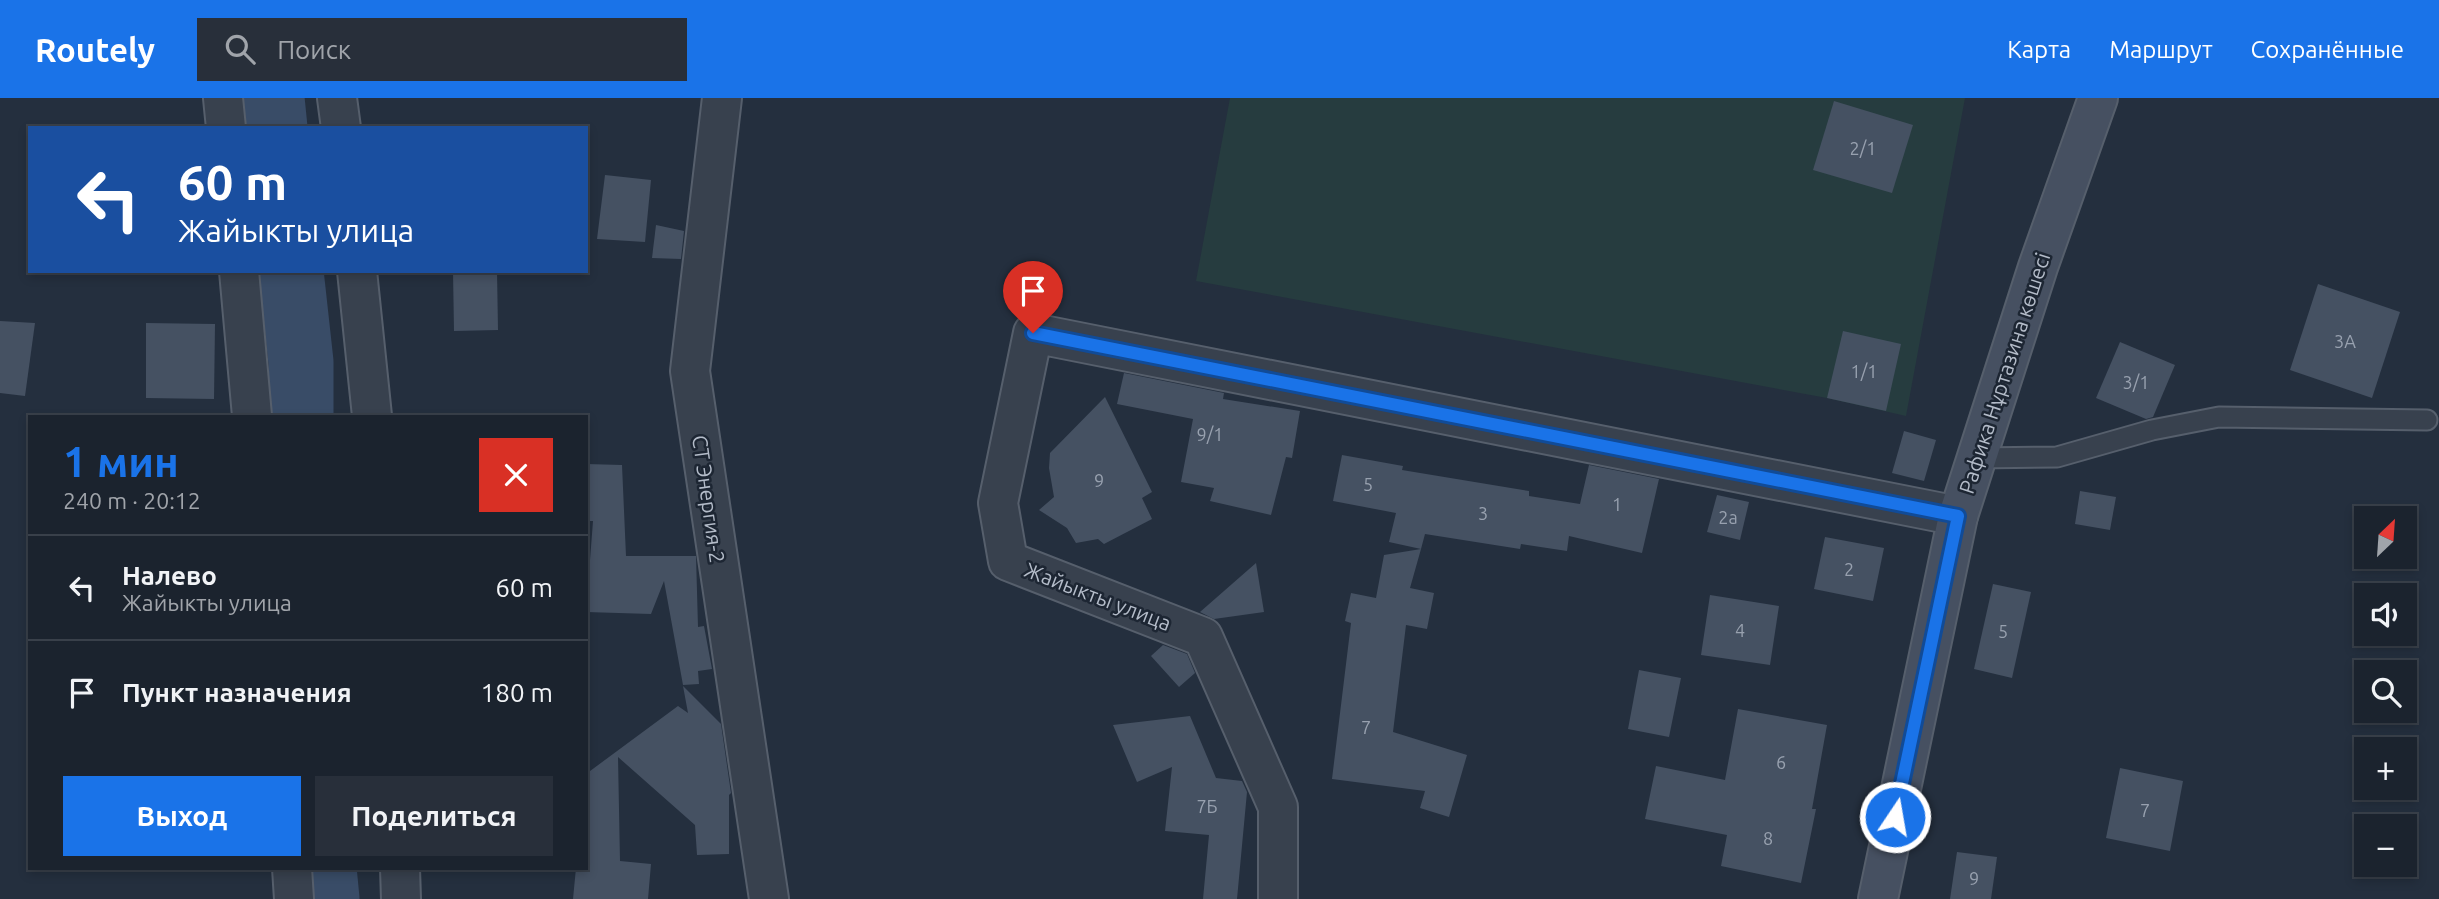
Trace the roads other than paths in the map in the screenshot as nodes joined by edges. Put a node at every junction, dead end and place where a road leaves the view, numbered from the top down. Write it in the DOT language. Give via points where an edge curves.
graph roads {
  1 [pos="223,98"];
  2 [pos="337,98"];
  3 [pos="722,98"];
  4 [pos="2098,98"];
  5 [pos="226,126"];
  6 [pos="341,126"];
  7 [pos="239,273"];
  8 [pos="357,273"];
  9 [pos="252,415"];
  10 [pos="372,415"];
  11 [pos="2427,420"];
  12 [pos="1976,458"];
  13 [pos="1958,516"];
  14 [pos="292,870"];
  15 [pos="400,870"];
  16 [pos="294,899"];
  17 [pos="401,899"];
  18 [pos="769,899"];
  19 [pos="1278,899"];
  20 [pos="1878,899"];
  1 -- 5 [label="street"];
  2 -- 6 [label="street"];
  3 -- 18 [label="street, СТ Энергия-2" via="690,371"];
  4 -- 12 [label="street, Рафика Нұртазина көшесі"];
  7 -- 9 [label="street"];
  8 -- 10 [label="street"];
  11 -- 12 [label="lane" via="2219,417 2057,457"];
  12 -- 13 [label="street, Рафика Нұртазина көшесі"];
  13 -- 19 [label="street, Жайыкты улица" via="1033,333 998,503 1008,561 1203,637 1278,807"];
  13 -- 20 [label="street, Рафика Нұртазина көшесі"];
  14 -- 16 [label="street"];
  15 -- 17 [label="street"];
}
